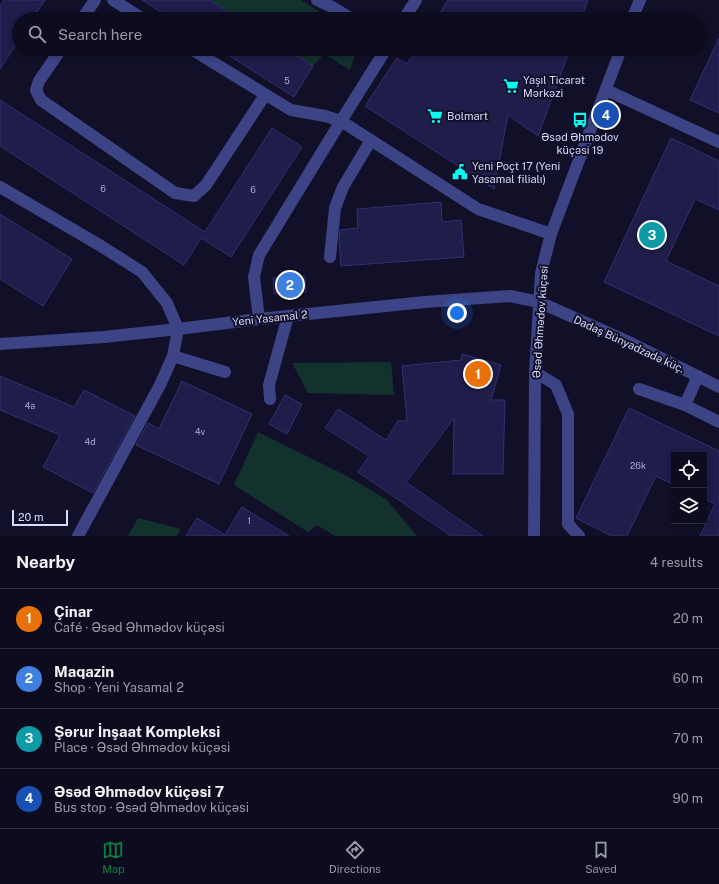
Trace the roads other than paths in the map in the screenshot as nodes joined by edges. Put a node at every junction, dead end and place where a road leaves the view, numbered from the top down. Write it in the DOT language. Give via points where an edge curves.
graph roads {
  1 [pos="95,0"];
  2 [pos="113,0"];
  3 [pos="317,0"];
  4 [pos="416,0"];
  5 [pos="640,0"];
  6 [pos="332,3"];
  7 [pos="87,12"];
  8 [pos="132,12"];
  9 [pos="343,12"];
  10 [pos="408,12"];
  11 [pos="635,12"];
  12 [pos="56,56"];
  13 [pos="202,56"];
  14 [pos="382,56"];
  15 [pos="618,56"];
  16 [pos="606,90"];
  17 [pos="265,95"];
  18 [pos="341,121"];
  19 [pos="371,140"];
  20 [pos="719,142"];
  21 [pos="0,187"];
  22 [pos="551,234"];
  23 [pos="330,257"];
  24 [pos="539,302"];
  25 [pos="288,316"];
  26 [pos="258,319"];
  27 [pos="178,329"];
  28 [pos="0,344"];
  29 [pos="173,356"];
  30 [pos="225,372"];
  31 [pos="535,372"];
  32 [pos="698,376"];
  33 [pos="719,386"];
  34 [pos="639,389"];
  35 [pos="270,398"];
  36 [pos="685,405"];
  37 [pos="719,422"];
  38 [pos="78,536"];
  39 [pos="534,536"];
  40 [pos="579,536"];
  1 -- 7 [label="street"];
  2 -- 8 [label="street"];
  3 -- 6 [label="street"];
  4 -- 10 [label="street"];
  5 -- 11 [label="street"];
  6 -- 9 [label="street"];
  12 -- 17 [label="street" via="39,81 36,90 41,100 176,193 194,196 206,186"];
  13 -- 17 [label="street"];
  14 -- 18 [label="street"];
  15 -- 16 [label="street, Əsəd Əhmədov küçəsi"];
  16 -- 20 [label="street"];
  16 -- 22 [label="street, Əsəd Əhmədov küçəsi"];
  17 -- 18 [label="street" via="291,110"];
  18 -- 19 [label="street"];
  18 -- 26 [label="street" via="259,255 254,277"];
  19 -- 22 [label="street" via="478,209"];
  19 -- 23 [label="street" via="343,187 335,208"];
  21 -- 27 [label="street" via="142,272 167,303"];
  22 -- 24 [label="street, Əsəd Əhmədov küçəsi" via="541,273"];
  24 -- 25 [label="street, Yeni Yasamal 2" via="510,296"];
  24 -- 31 [label="street, Əsəd Əhmədov küçəsi"];
  24 -- 32 [label="street, Dadaş Bünyadzadə küç."];
  25 -- 26 [label="street, Yeni Yasamal 2"];
  25 -- 35 [label="street" via="269,385"];
  26 -- 27 [label="street, Yeni Yasamal 2"];
  27 -- 28 [label="street, Yeni Yasamal 2"];
  27 -- 29 [label="street"];
  29 -- 30 [label="street"];
  29 -- 38 [label="street" via="160,385"];
  31 -- 39 [label="street, Əsəd Əhmədov küçəsi"];
  31 -- 40 [label="street" via="556,385 568,414 568,524"];
  32 -- 33 [label="street, Dadaş Bünyadzadə küç."];
  32 -- 36 [label="street"];
  34 -- 36 [label="street"];
  36 -- 37 [label="street"];
}
